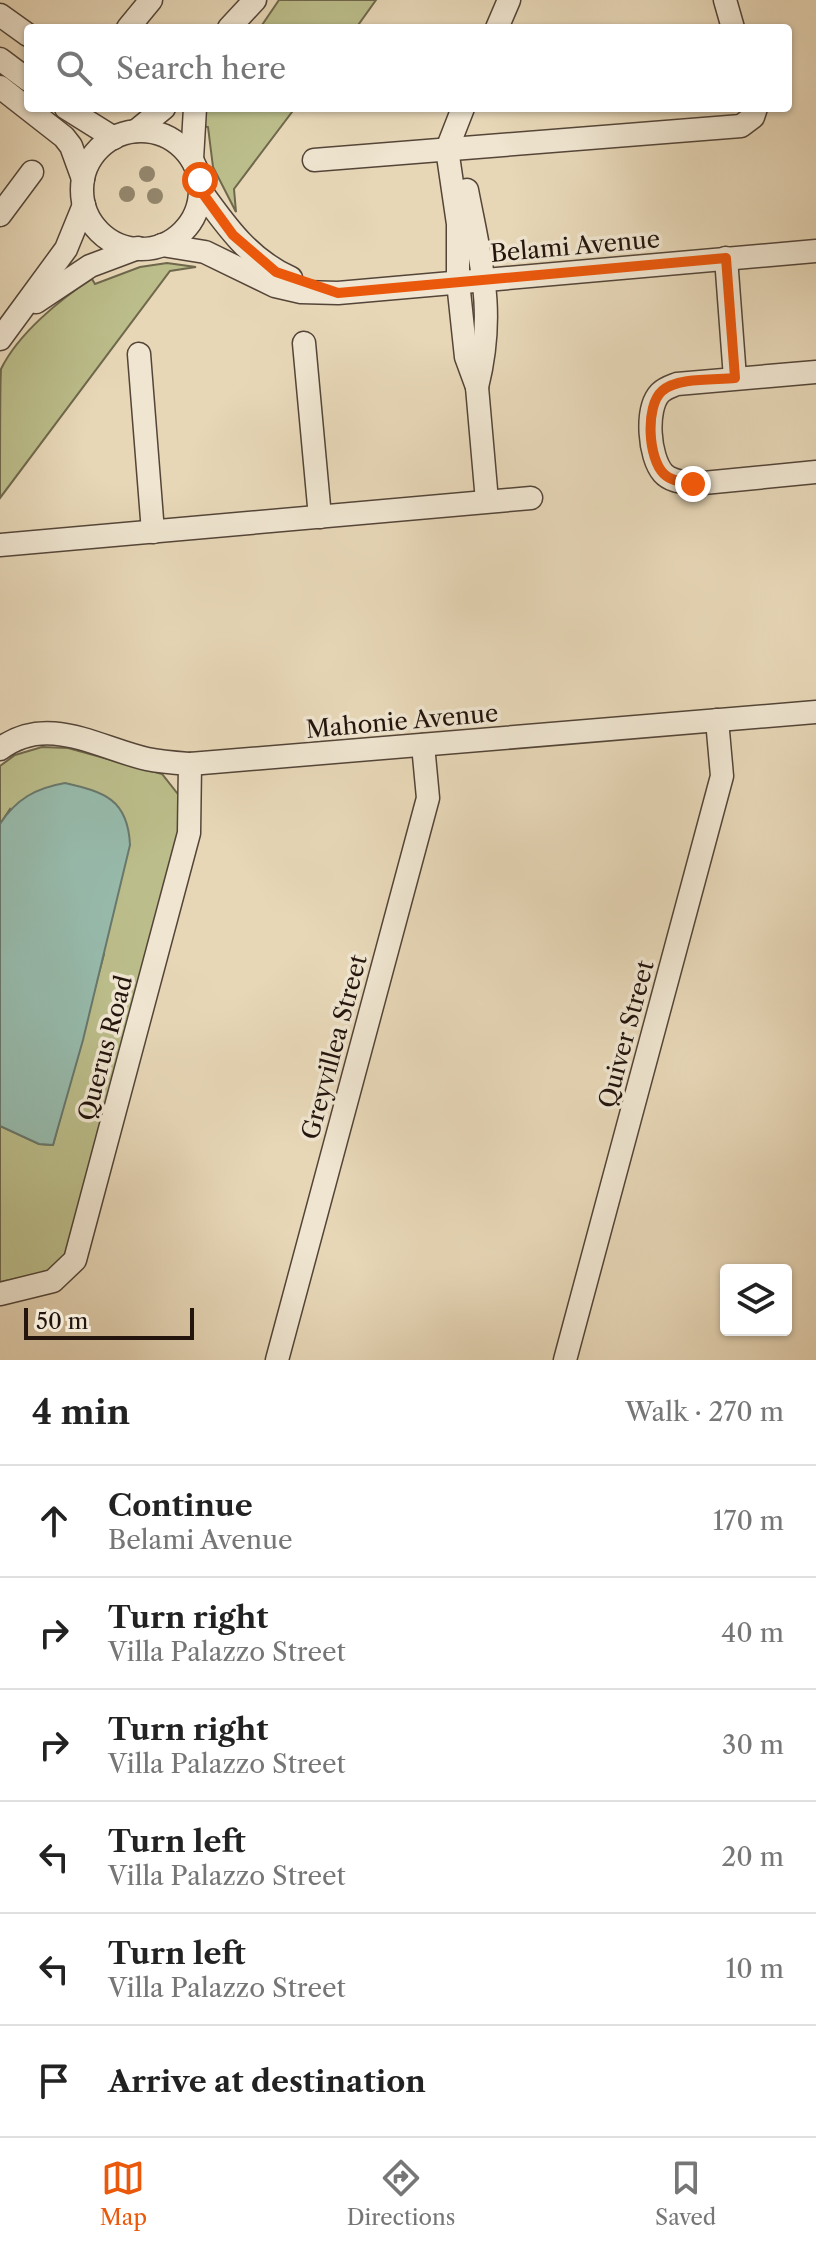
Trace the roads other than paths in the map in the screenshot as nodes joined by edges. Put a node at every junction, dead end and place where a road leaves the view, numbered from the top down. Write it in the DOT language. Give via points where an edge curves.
graph roads {
  1 [pos="151,0"];
  2 [pos="256,0"];
  3 [pos="509,0"];
  4 [pos="725,0"];
  5 [pos="0,15"];
  6 [pos="131,24"];
  7 [pos="233,24"];
  8 [pos="246,24"];
  9 [pos="499,24"];
  10 [pos="732,24"];
  11 [pos="24,32"];
  12 [pos="0,59"];
  13 [pos="24,77"];
  14 [pos="0,87"];
  15 [pos="24,106"];
  16 [pos="32,112"];
  17 [pos="75,112"];
  18 [pos="158,112"];
  19 [pos="195,112"];
  20 [pos="462,112"];
  21 [pos="755,112"];
  22 [pos="125,134"];
  23 [pos="453,144"];
  24 [pos="192,159"];
  25 [pos="314,160"];
  26 [pos="32,172"];
  27 [pos="83,179"];
  28 [pos="201,191"];
  29 [pos="84,205"];
  30 [pos="0,215"];
  31 [pos="162,245"];
  32 [pos="138,248"];
  33 [pos="816,251"];
  34 [pos="726,258"];
  35 [pos="486,280"];
  36 [pos="458,282"];
  37 [pos="338,293"];
  38 [pos="18,314"];
  39 [pos="0,339"];
  40 [pos="304,343"];
  41 [pos="139,354"];
  42 [pos="816,372"];
  43 [pos="735,378"];
  44 [pos="477,387"];
  45 [pos="816,472"];
  46 [pos="531,498"];
  47 [pos="487,501"];
  48 [pos="320,517"];
  49 [pos="153,532"];
  50 [pos="0,545"];
  51 [pos="816,712"];
  52 [pos="717,720"];
  53 [pos="423,745"];
  54 [pos="0,749"];
  55 [pos="190,764"];
  56 [pos="0,1294"];
  57 [pos="277,1360"];
  58 [pos="565,1360"];
  1 -- 6 [label="street"];
  2 -- 7 [label="street"];
  2 -- 8 [label="street"];
  3 -- 9 [label="street"];
  4 -- 10 [label="street"];
  5 -- 11 [label="street"];
  12 -- 13 [label="street"];
  14 -- 15 [label="street"];
  16 -- 27 [label="street" via="71,146"];
  17 -- 22 [label="street"];
  18 -- 22 [label="street"];
  19 -- 24 [label="street"];
  20 -- 23 [label="street"];
  21 -- 23 [label="street" via="741,126"];
  22 -- 24 [label="street" via="168,137"];
  22 -- 27 [label="street" via="91,159"];
  23 -- 25 [label="street"];
  23 -- 35 [label="street"];
  23 -- 36 [label="street"];
  24 -- 28 [label="street"];
  26 -- 30 [label="street"];
  27 -- 29 [label="street"];
  28 -- 31 [label="street" via="190,224"];
  28 -- 37 [label="street, Belami Avenue" via="233,235 276,272"];
  29 -- 32 [label="street" via="104,235"];
  29 -- 38 [label="street" via="66,249"];
  31 -- 32 [label="street"];
  31 -- 37 [label="street, Belami Avenue" via="221,258 275,286"];
  32 -- 38 [label="street" via="90,266"];
  33 -- 34 [label="street, Belami Avenue"];
  34 -- 35 [label="street, Belami Avenue"];
  34 -- 43 [label="street"];
  35 -- 36 [label="street, Belami Avenue"];
  35 -- 44 [label="street" via="487,348"];
  36 -- 37 [label="street, Belami Avenue"];
  36 -- 44 [label="street" via="466,357"];
  38 -- 39 [label="street"];
  40 -- 48 [label="street"];
  41 -- 49 [label="street"];
  42 -- 43 [label="street"];
  43 -- 45 [label="street" via="677,384 662,391 651,420 654,453 665,476 693,484"];
  44 -- 47 [label="street"];
  46 -- 47 [label="street"];
  47 -- 48 [label="street"];
  48 -- 49 [label="street"];
  49 -- 50 [label="street"];
  51 -- 52 [label="street, Mahonie Avenue"];
  52 -- 53 [label="street, Mahonie Avenue"];
  52 -- 58 [label="street, Quiver Street" via="722,776"];
  53 -- 55 [label="street, Mahonie Avenue"];
  53 -- 57 [label="street, Greyvillea Street" via="428,798"];
  54 -- 55 [label="street, Mahonie Avenue" via="30,734 62,733 145,759"];
  55 -- 56 [label="street, Querus Road" via="189,833 75,1260 53,1281"];
}
